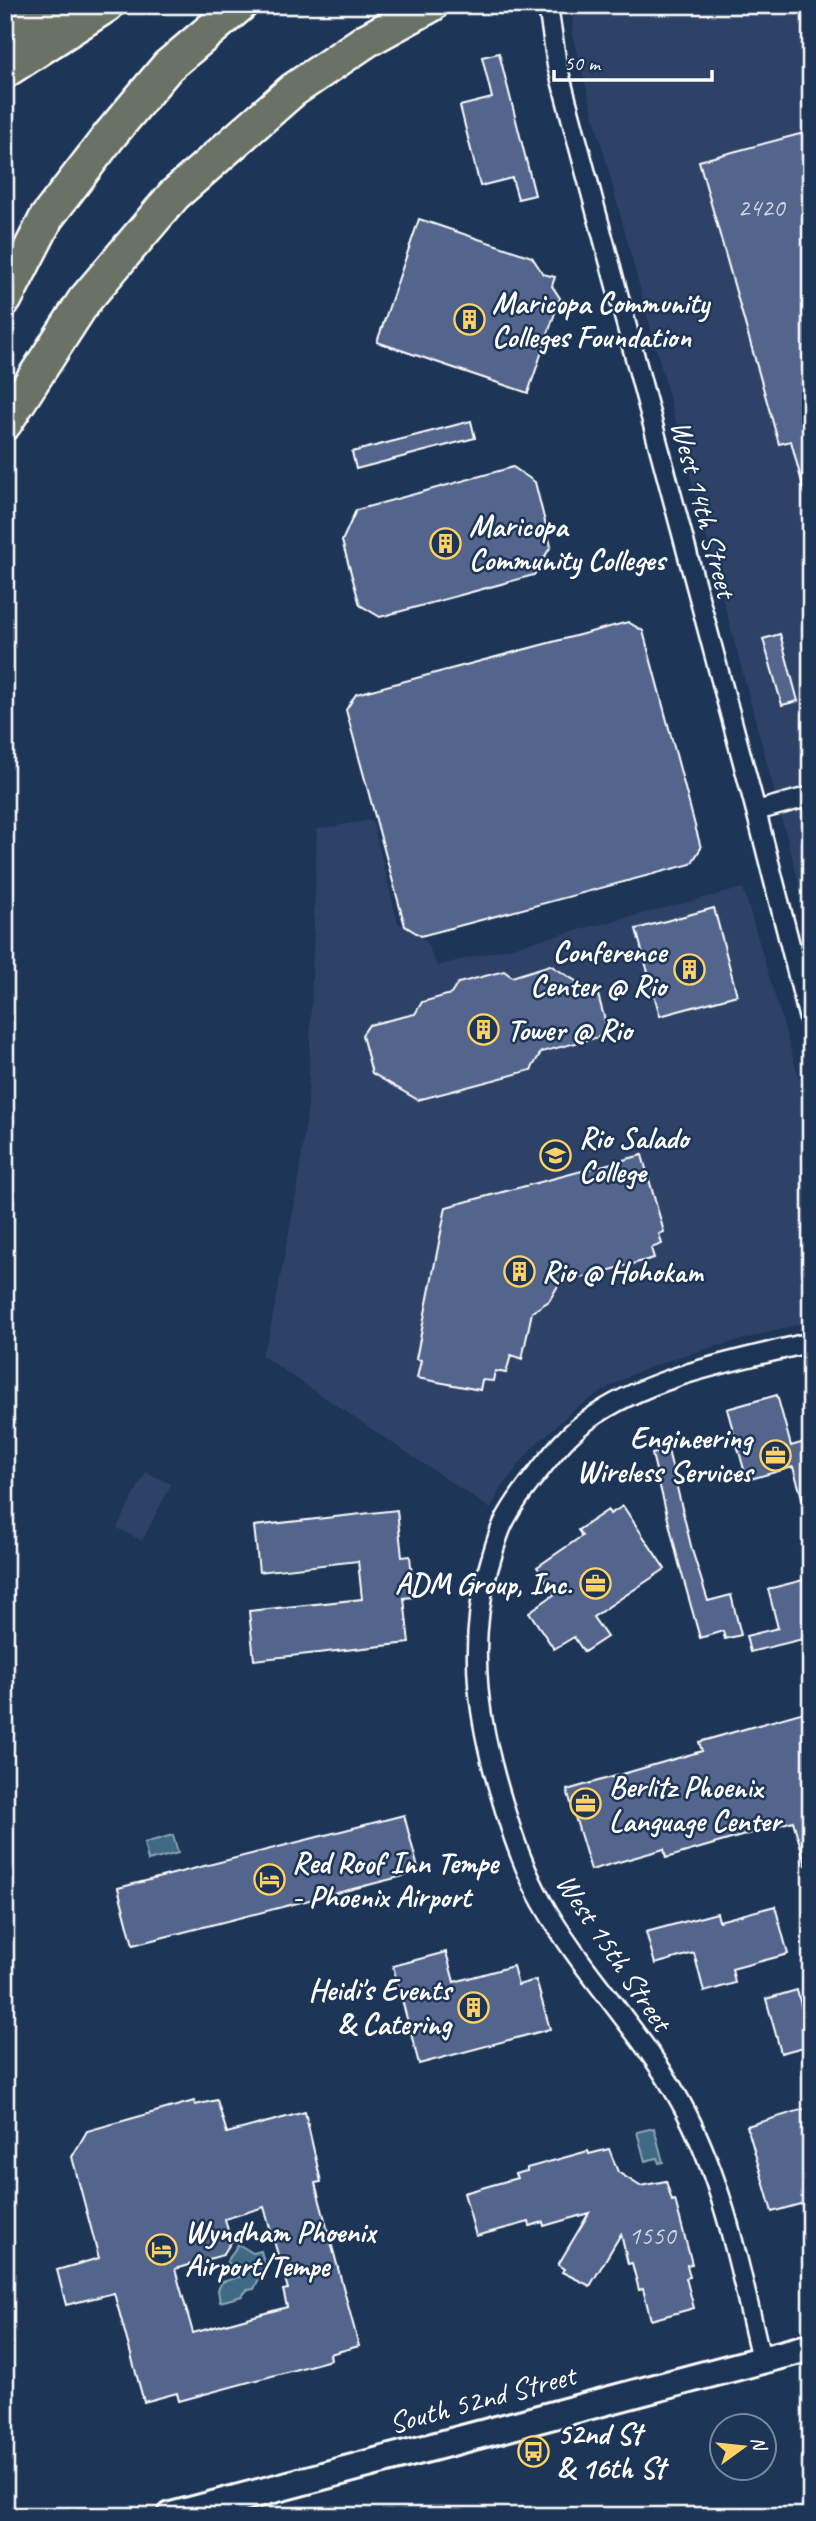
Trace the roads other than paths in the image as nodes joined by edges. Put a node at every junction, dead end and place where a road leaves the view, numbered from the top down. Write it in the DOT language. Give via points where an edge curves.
graph roads {
  1 [pos="56,5"];
  2 [pos="107,5"];
  3 [pos="431,5"];
  4 [pos="551,5"];
  5 [pos="236,9"];
  6 [pos="5,40"];
  7 [pos="5,71"];
  8 [pos="5,299"];
  9 [pos="5,423"];
  10 [pos="811,796"];
  11 [pos="756,811"];
  12 [pos="811,1027"];
  13 [pos="811,1342"];
  14 [pos="811,2347"];
  15 [pos="761,2359"];
  16 [pos="171,2516"];
  1 -- 6 [label="highway"];
  2 -- 7 [label="highway"];
  3 -- 9 [label="highway" via="367,40 293,90 174,195 84,301"];
  4 -- 11 [label="street, West 14th Street" via="557,65"];
  5 -- 8 [label="highway" via="168,66 110,135 47,217"];
  10 -- 11 [label="street"];
  11 -- 12 [label="street, West 14th Street"];
  13 -- 15 [label="street, West 15th Street" via="664,1381 586,1421 555,1450 503,1523 478,1606 481,1715 514,1842 560,1933 671,2083 713,2171"];
  14 -- 15 [label="main road, South 52nd Street"];
  15 -- 16 [label="main road, South 52nd Street"];
}
